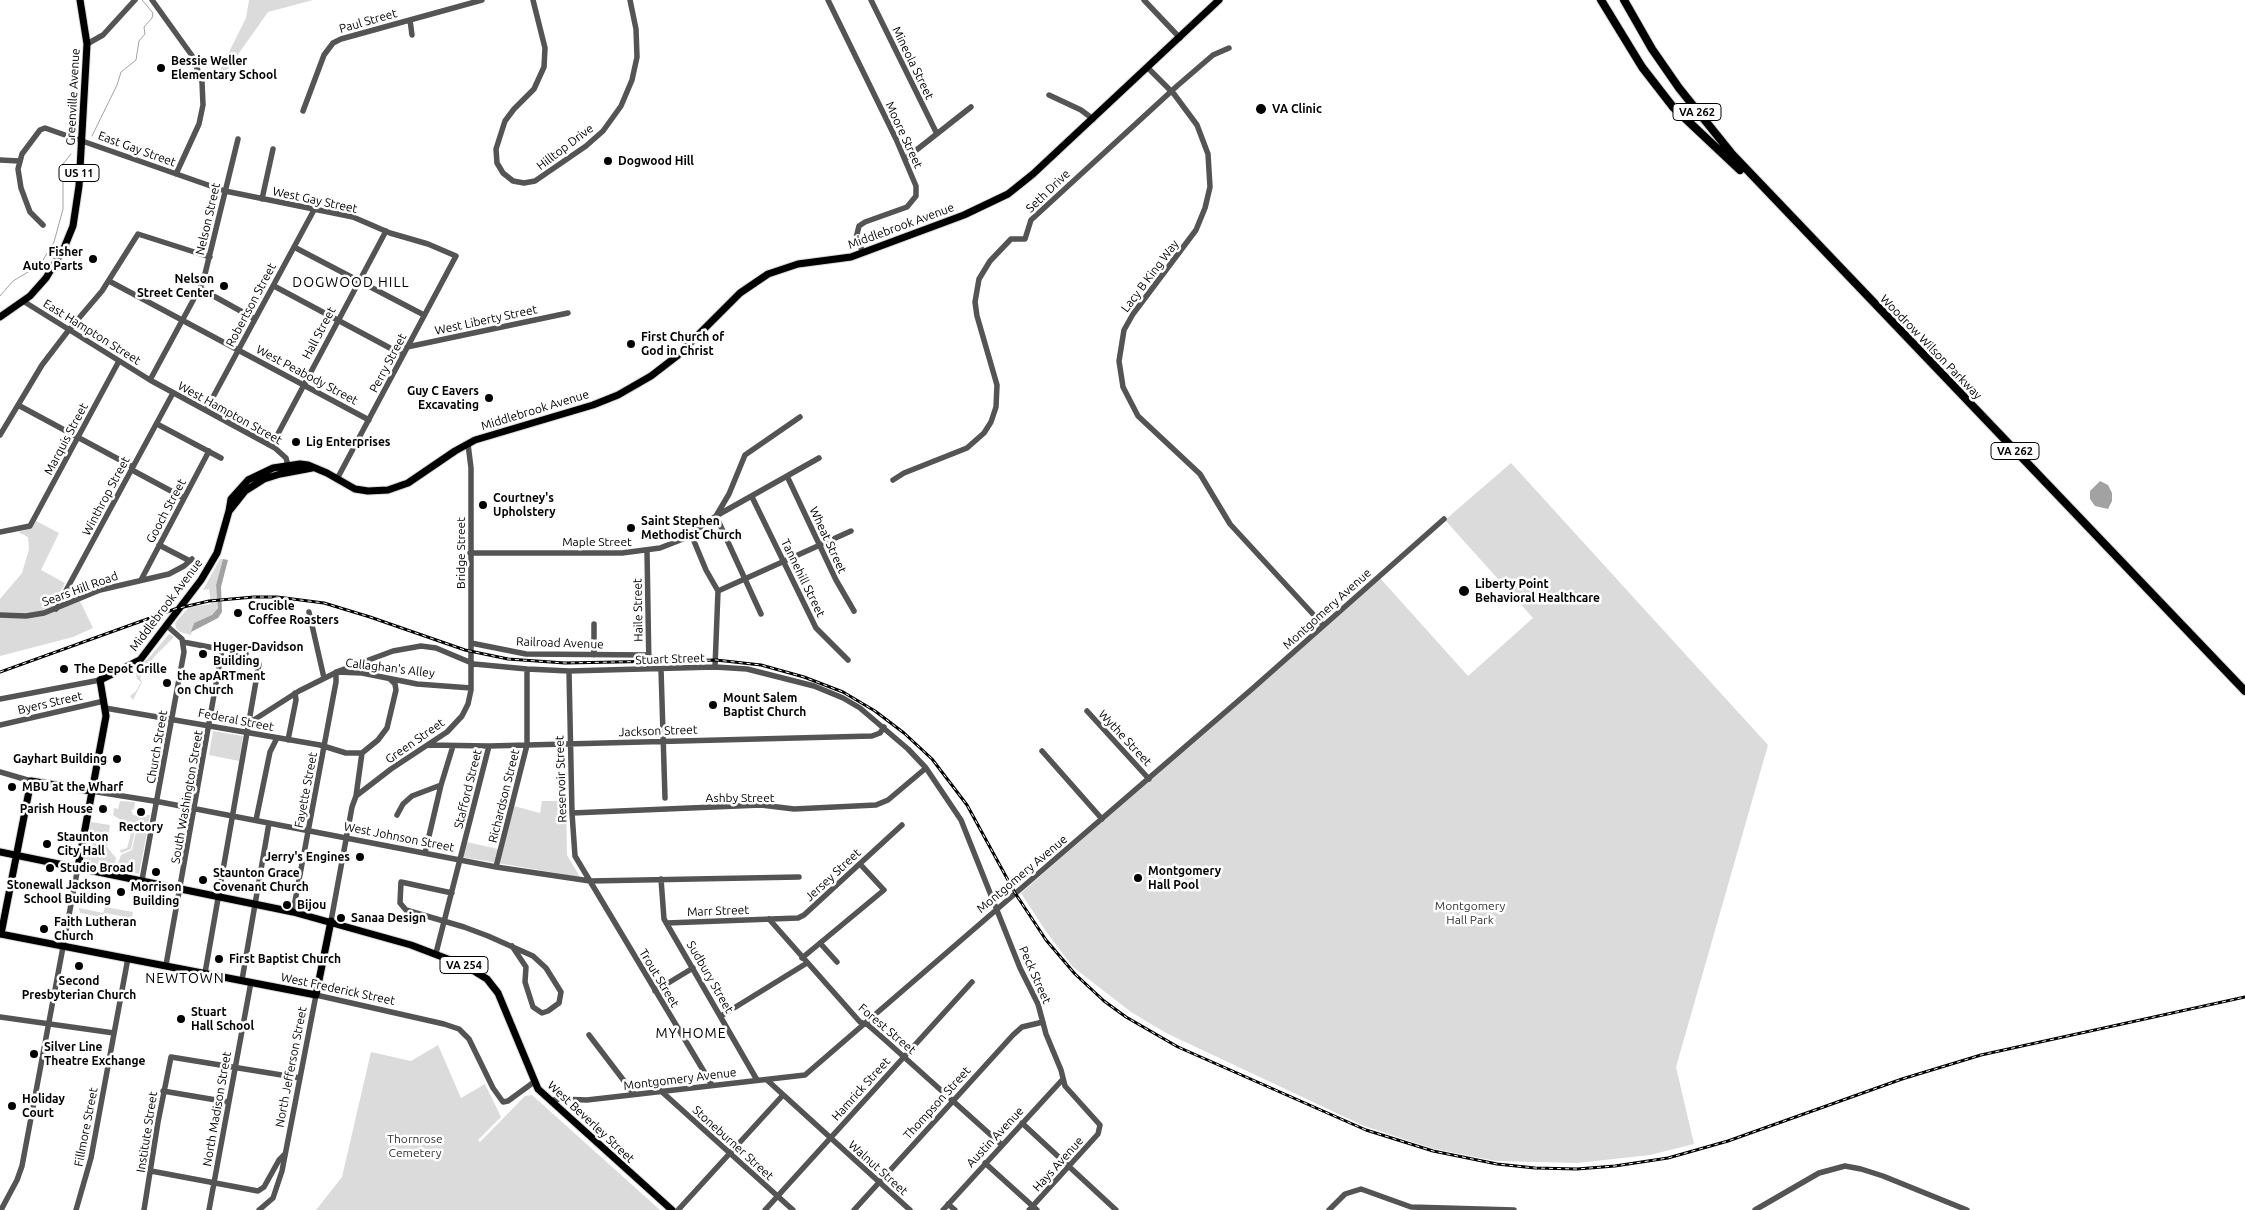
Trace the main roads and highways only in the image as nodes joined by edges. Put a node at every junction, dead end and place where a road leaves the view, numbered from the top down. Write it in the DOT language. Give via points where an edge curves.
graph roads {
  1 [pos="80,0"];
  2 [pos="1219,0"];
  3 [pos="1600,0"];
  4 [pos="1624,0"];
  5 [pos="1786,212"];
  6 [pos="1,314"];
  7 [pos="2245,691"];
  8 [pos="91,791"];
  9 [pos="0,852"];
  10 [pos="16,855"];
  11 [pos="78,867"];
  12 [pos="331,921"];
  13 [pos="0,935"];
  14 [pos="316,995"];
  15 [pos="672,1210"];
  1 -- 6 [label="main road, Greenville Avenue / US 11" via="87,44 76,211 68,240 51,272 24,301"];
  2 -- 8 [label="main road, Middlebrook Avenue" via="1026,181 992,203 862,252 789,266 768,274 736,296 677,356 636,385 593,405 468,444 408,483 392,489 364,491 308,465 262,472 245,482 232,497 217,553 210,566 140,660 100,680 105,721"];
  3 -- 5 [label="highway" via="1642,67 1673,107"];
  4 -- 5 [label="highway, Woodrow Wilson Parkway / VA 262" via="1652,48 1700,116"];
  5 -- 7 [label="highway, Woodrow Wilson Parkway / VA 262"];
  8 -- 10 [label="main road, West Johnson Street" via="31,781"];
  8 -- 11 [label="main road"];
  9 -- 10 [label="main road, West Beverley Street / VA 254"];
  10 -- 11 [label="main road, West Beverley Street / VA 254"];
  10 -- 13 [label="main road"];
  11 -- 12 [label="main road, West Beverley Street / VA 254"];
  12 -- 14 [label="main road, North Jefferson Street"];
  12 -- 15 [label="main road, West Beverley Street / VA 254" via="436,953 466,966 492,984 534,1082"];
  13 -- 14 [label="main road, West Frederick Street"];
}
